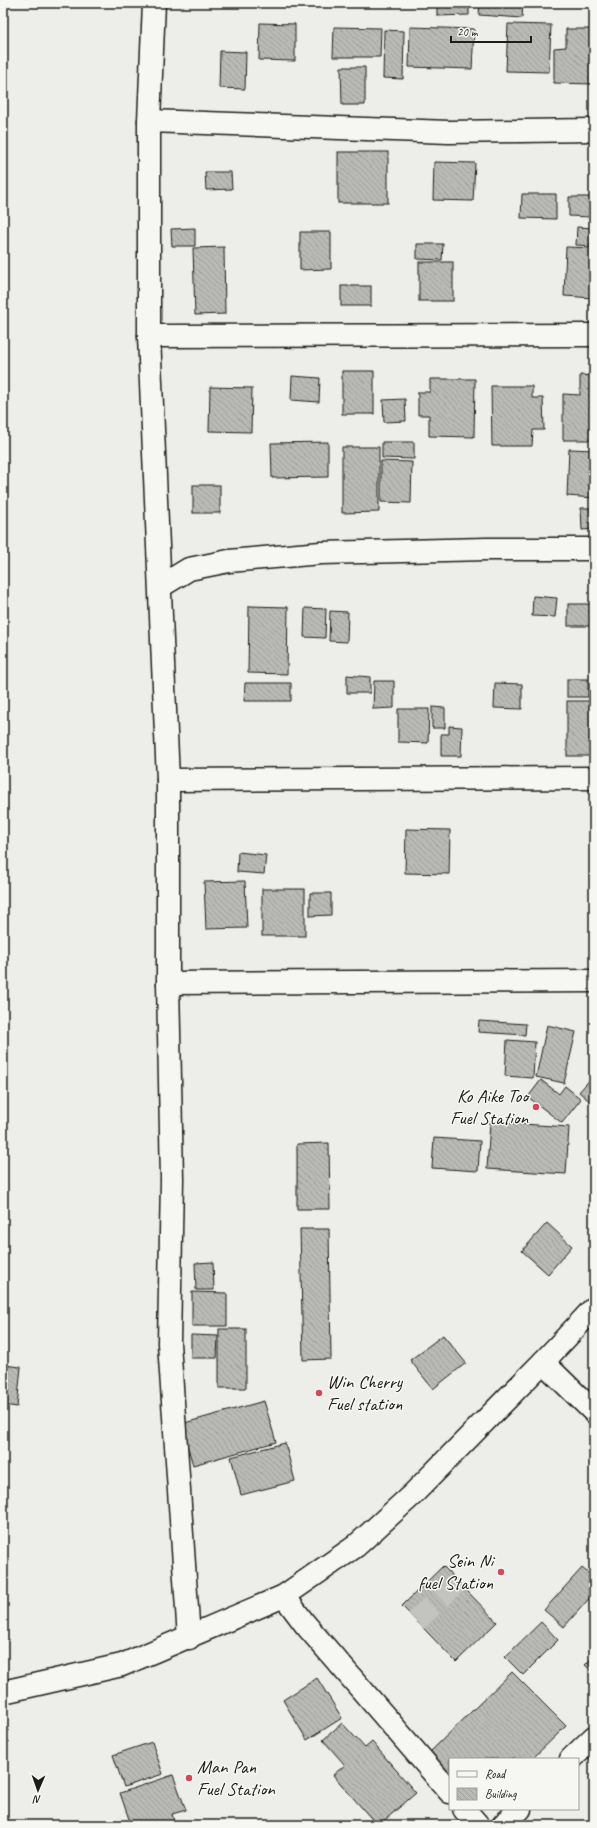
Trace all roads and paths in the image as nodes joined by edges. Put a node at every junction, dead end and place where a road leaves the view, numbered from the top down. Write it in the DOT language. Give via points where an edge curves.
graph roads {
  1 [pos="154,3"];
  2 [pos="149,121"];
  3 [pos="594,130"];
  4 [pos="594,335"];
  5 [pos="149,336"];
  6 [pos="594,549"];
  7 [pos="161,586"];
  8 [pos="594,778"];
  9 [pos="168,780"];
  10 [pos="594,981"];
  11 [pos="168,983"];
  12 [pos="594,1308"];
  13 [pos="544,1362"];
  14 [pos="594,1412"];
  15 [pos="284,1596"];
  16 [pos="189,1638"];
  17 [pos="3,1692"];
  18 [pos="594,1737"];
  19 [pos="572,1758"];
  20 [pos="449,1791"];
  21 [pos="465,1810"];
  22 [pos="519,1810"];
  23 [pos="478,1825"];
  24 [pos="503,1825"];
  1 -- 2 [label="street"];
  2 -- 3 [label="street" via="448,132"];
  2 -- 5 [label="street"];
  4 -- 5 [label="street"];
  5 -- 7 [label="street"];
  6 -- 7 [label="street" via="321,553 229,561 189,569"];
  7 -- 9 [label="street"];
  8 -- 9 [label="street"];
  9 -- 11 [label="street"];
  10 -- 11 [label="street"];
  11 -- 16 [label="street" via="172,1179 169,1343"];
  12 -- 13 [label="street"];
  13 -- 14 [label="street"];
  13 -- 15 [label="street" via="412,1495 356,1546"];
  15 -- 16 [label="street"];
  15 -- 20 [label="street" via="305,1624"];
  16 -- 17 [label="street" via="122,1666"];
  18 -- 19 [label="street"];
  21 -- 23 [label="street"];
  22 -- 24 [label="street"];
}
